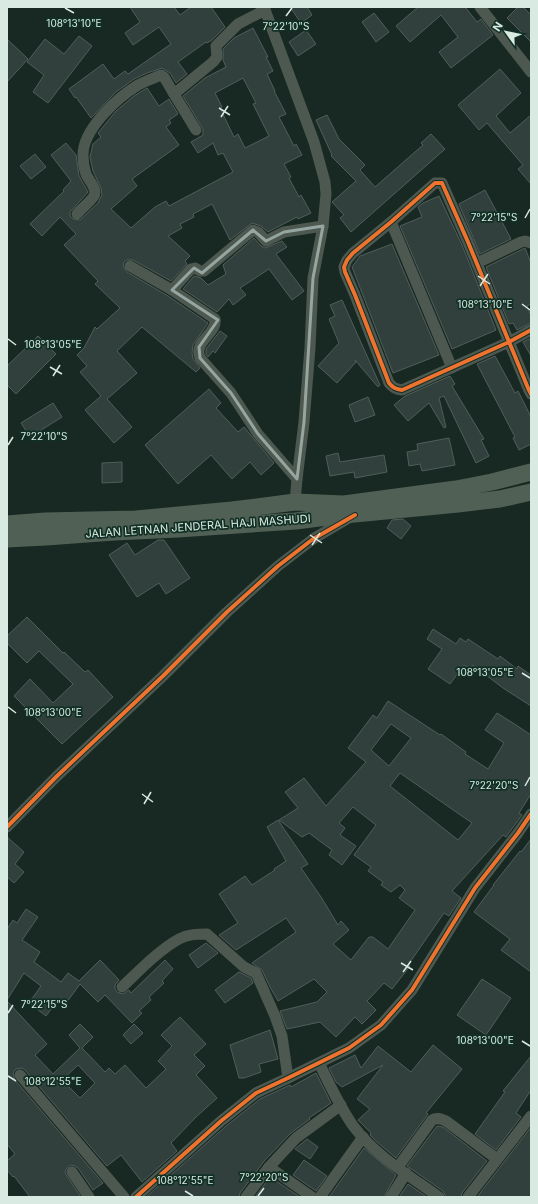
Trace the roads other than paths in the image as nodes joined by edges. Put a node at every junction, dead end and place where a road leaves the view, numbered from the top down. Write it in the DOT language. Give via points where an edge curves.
graph roads {
  1 [pos="480,7"];
  2 [pos="265,9"];
  3 [pos="531,72"];
  4 [pos="174,94"];
  5 [pos="196,130"];
  6 [pos="77,214"];
  7 [pos="392,222"];
  8 [pos="323,226"];
  9 [pos="531,243"];
  10 [pos="477,263"];
  11 [pos="130,266"];
  12 [pos="172,290"];
  13 [pos="531,330"];
  14 [pos="509,342"];
  15 [pos="452,368"];
  16 [pos="531,394"];
  17 [pos="531,472"];
  18 [pos="297,479"];
  19 [pos="531,492"];
  20 [pos="296,502"];
  21 [pos="355,515"];
  22 [pos="7,524"];
  23 [pos="7,539"];
  24 [pos="531,814"];
  25 [pos="7,827"];
  26 [pos="122,987"];
  27 [pos="319,1063"];
  28 [pos="20,1075"];
  29 [pos="288,1078"];
  30 [pos="341,1106"];
  31 [pos="531,1116"];
  32 [pos="363,1137"];
  33 [pos="497,1159"];
  34 [pos="269,1167"];
  35 [pos="402,1170"];
  36 [pos="72,1172"];
  37 [pos="89,1197"];
  38 [pos="124,1197"];
  39 [pos="136,1197"];
  40 [pos="246,1197"];
  41 [pos="312,1197"];
  42 [pos="320,1197"];
  43 [pos="390,1197"];
  44 [pos="439,1197"];
  45 [pos="468,1197"];
  1 -- 3 [label="street"];
  2 -- 4 [label="street" via="238,24 218,44 217,57 213,62"];
  2 -- 8 [label="street" via="314,142 325,182"];
  4 -- 5 [label="street"];
  4 -- 6 [label="street" via="161,75 139,85 106,111 93,126 85,142 83,154 86,174 95,192"];
  7 -- 10 [label="street" via="436,183 442,183"];
  7 -- 15 [label="street"];
  7 -- 15 [label="street" via="353,253 344,267 390,383 394,388 402,390"];
  8 -- 12 [label="street" via="284,232 266,241 253,230 204,271 191,269"];
  8 -- 18 [label="street" via="313,278 310,348"];
  9 -- 10 [label="street" via="521,242"];
  10 -- 14 [label="street"];
  11 -- 12 [label="street"];
  12 -- 18 [label="street" via="215,318 215,324 199,347 200,358 231,393 258,434"];
  13 -- 14 [label="street"];
  14 -- 15 [label="street"];
  14 -- 16 [label="street"];
  17 -- 20 [label="main road, JALAN LETNAN JENDERAL HAJI MASHUDI" via="456,489 344,504"];
  18 -- 20 [label="street"];
  19 -- 21 [label="main road, JALAN LETNAN JENDERAL HAJI MASHUDI" via="500,499"];
  20 -- 22 [label="main road, JALAN LETNAN JENDERAL HAJI MASHUDI" via="136,519"];
  21 -- 23 [label="main road, JALAN LETNAN JENDERAL HAJI MASHUDI" via="225,526"];
  21 -- 25 [label="street" via="313,539 278,566 56,777"];
  24 -- 27 [label="street" via="475,888 412,990 381,1025 349,1048"];
  26 -- 29 [label="street" via="180,938 207,934 244,967 256,973 282,1036"];
  27 -- 29 [label="street"];
  27 -- 30 [label="street"];
  28 -- 38 [label="street"];
  29 -- 39 [label="street" via="256,1093"];
  30 -- 32 [label="street"];
  30 -- 34 [label="street" via="296,1138"];
  31 -- 33 [label="street"];
  32 -- 35 [label="street" via="381,1155"];
  32 -- 42 [label="street"];
  33 -- 35 [label="street" via="446,1121 435,1118"];
  33 -- 45 [label="street"];
  34 -- 40 [label="street"];
  34 -- 41 [label="street"];
  35 -- 43 [label="street"];
  35 -- 44 [label="street"];
  36 -- 37 [label="street"];
}
